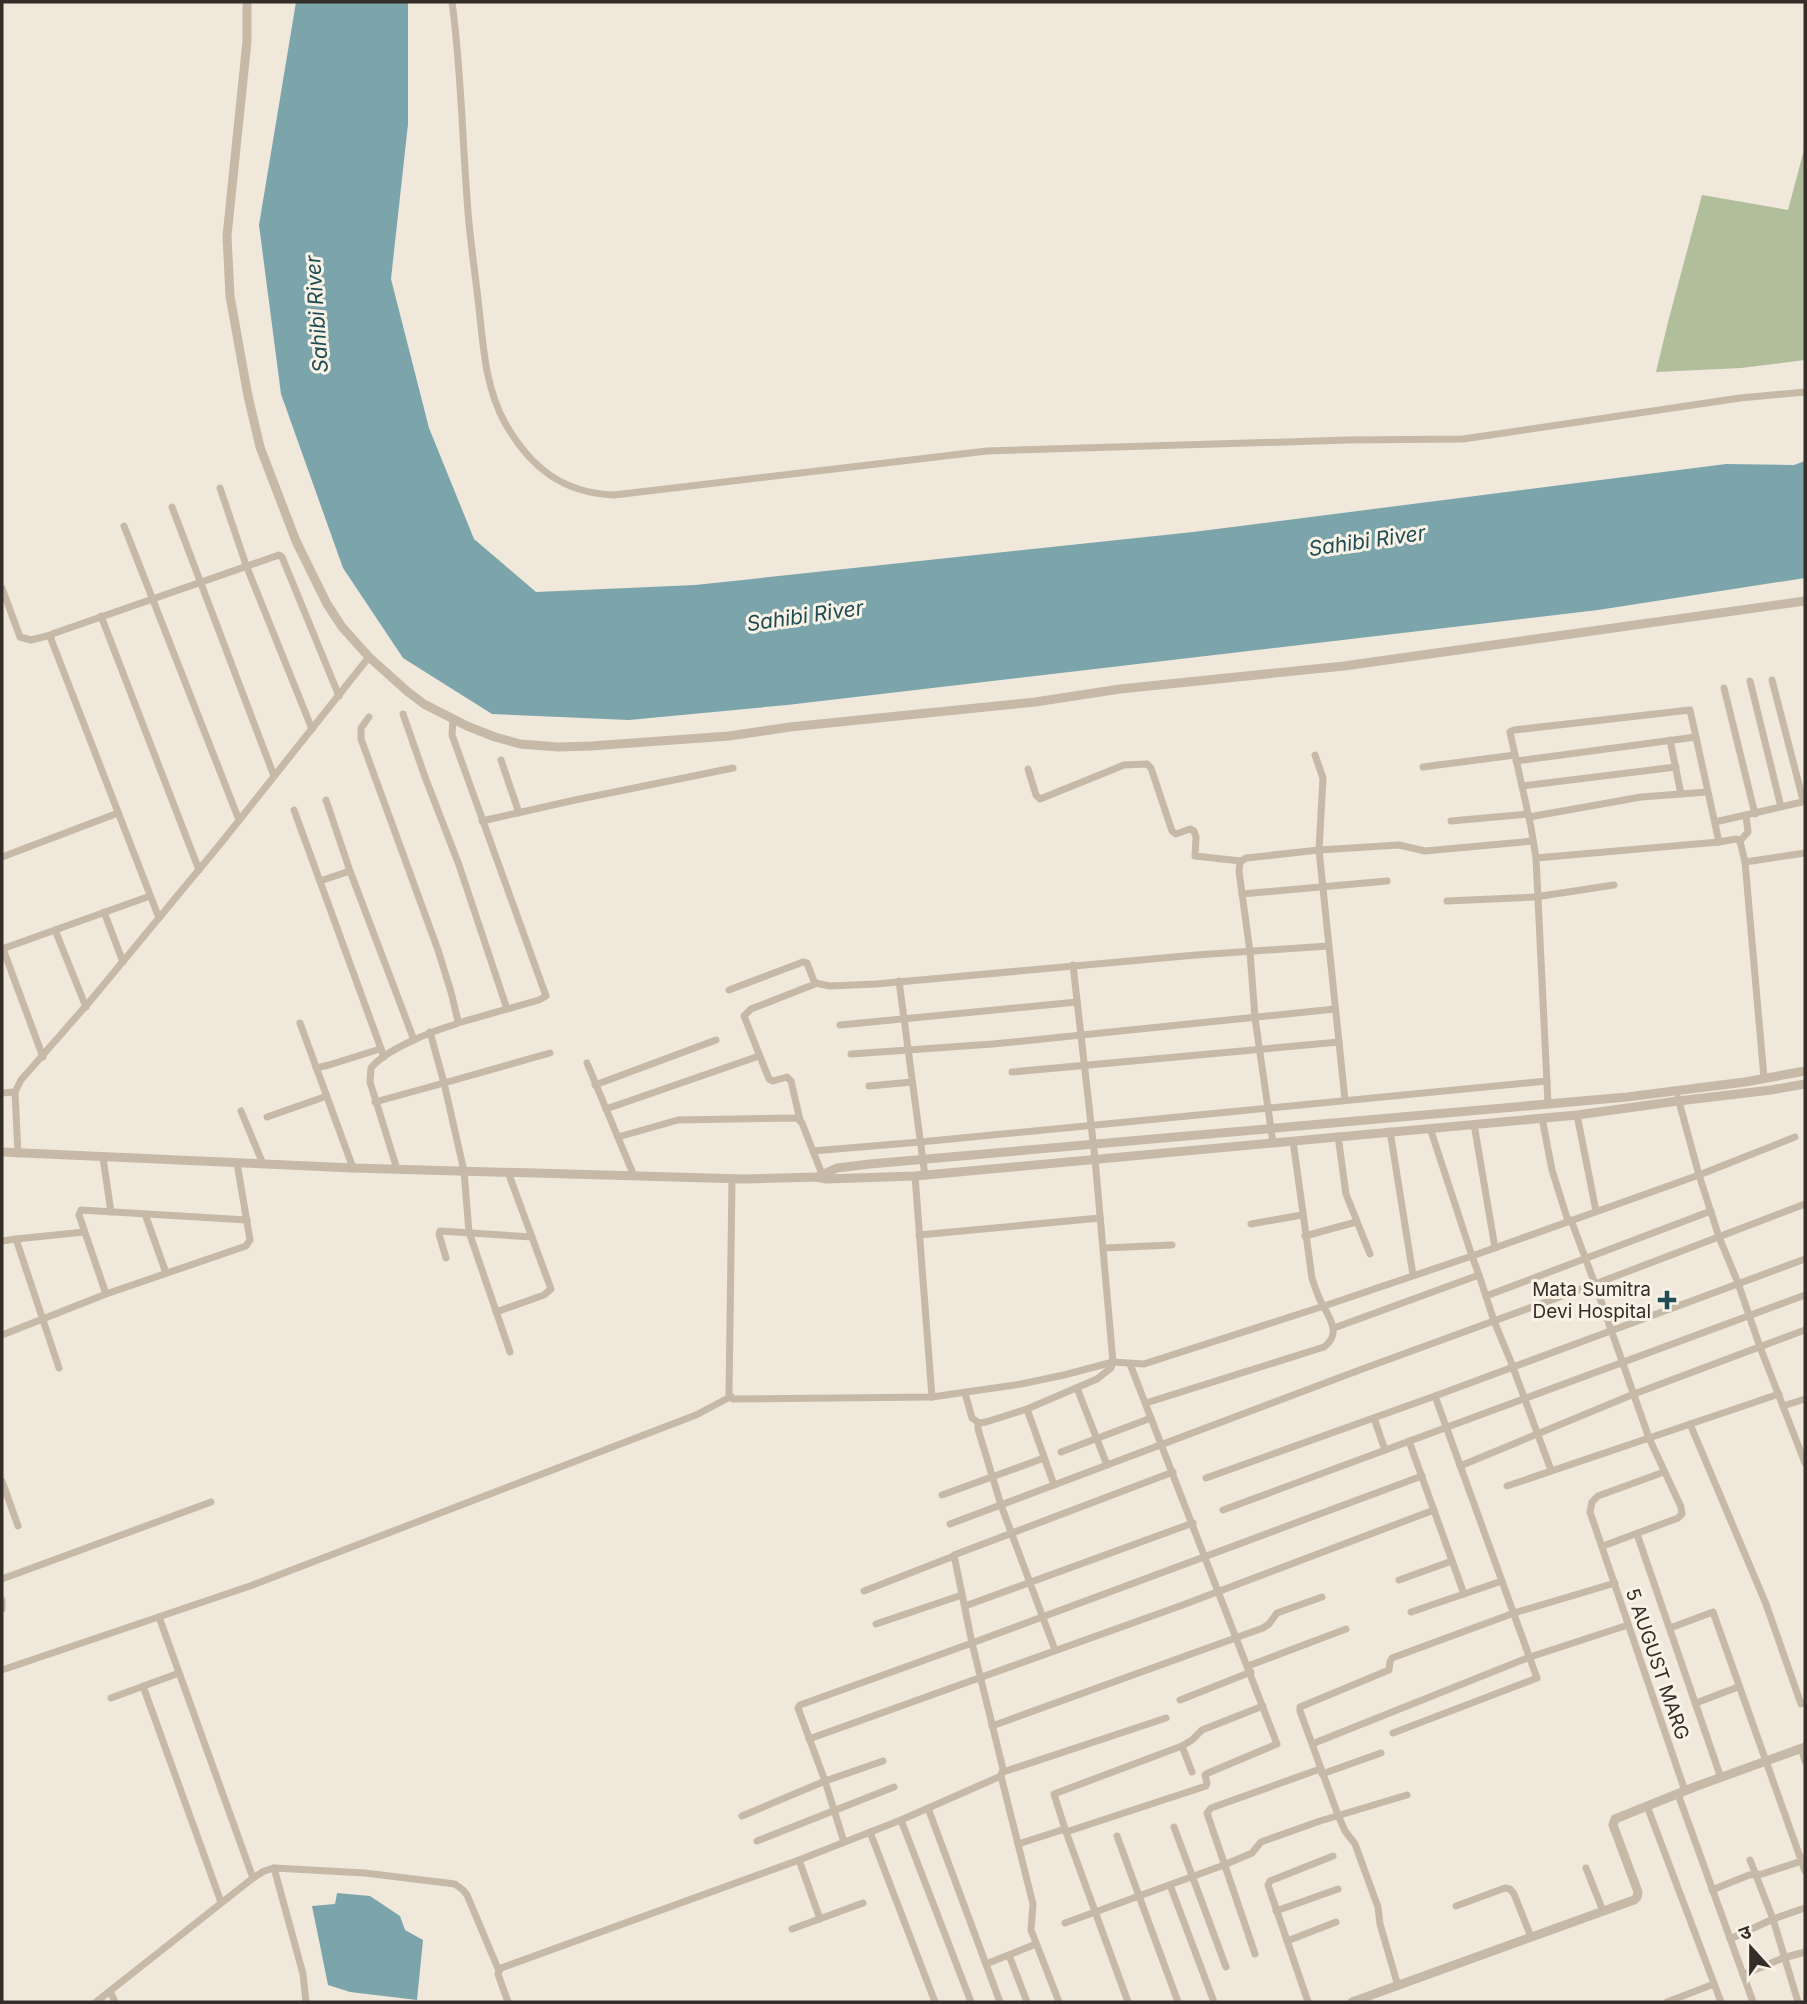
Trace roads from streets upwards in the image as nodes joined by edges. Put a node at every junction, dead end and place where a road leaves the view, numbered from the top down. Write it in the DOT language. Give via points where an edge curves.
graph roads {
  1 [pos="247,2"];
  2 [pos="452,2"];
  3 [pos="1805,392"];
  4 [pos="220,488"];
  5 [pos="172,507"];
  6 [pos="124,526"];
  7 [pos="246,565"];
  8 [pos="201,582"];
  9 [pos="2,587"];
  10 [pos="151,598"];
  11 [pos="1805,601"];
  12 [pos="101,615"];
  13 [pos="51,635"];
  14 [pos="369,657"];
  15 [pos="1772,680"];
  16 [pos="1750,681"];
  17 [pos="1724,688"];
  18 [pos="340,696"];
  19 [pos="403,714"];
  20 [pos="369,717"];
  21 [pos="453,719"];
  22 [pos="313,729"];
  23 [pos="1696,737"];
  24 [pos="1670,740"];
  25 [pos="1315,755"];
  26 [pos="1515,758"];
  27 [pos="501,760"];
  28 [pos="1423,767"];
  29 [pos="1676,767"];
  30 [pos="733,768"];
  31 [pos="1028,769"];
  32 [pos="274,776"];
  33 [pos="1522,786"];
  34 [pos="1707,792"];
  35 [pos="1681,794"];
  36 [pos="326,800"];
  37 [pos="1781,807"];
  38 [pos="294,810"];
  39 [pos="118,813"];
  40 [pos="519,813"];
  41 [pos="1751,815"];
  42 [pos="1529,816"];
  43 [pos="239,820"];
  44 [pos="482,821"];
  45 [pos="1451,821"];
  46 [pos="1715,822"];
  47 [pos="1533,841"];
  48 [pos="1740,841"];
  49 [pos="1719,842"];
  50 [pos="1319,850"];
  51 [pos="1805,853"];
  52 [pos="2,856"];
  53 [pos="1536,858"];
  54 [pos="1241,861"];
  55 [pos="1745,862"];
  56 [pos="199,870"];
  57 [pos="350,871"];
  58 [pos="320,881"];
  59 [pos="1387,881"];
  60 [pos="1614,886"];
  61 [pos="1323,887"];
  62 [pos="1242,894"];
  63 [pos="150,896"];
  64 [pos="1538,896"];
  65 [pos="1447,901"];
  66 [pos="104,912"];
  67 [pos="159,918"];
  68 [pos="55,930"];
  69 [pos="1328,946"];
  70 [pos="2,949"];
  71 [pos="1250,952"];
  72 [pos="123,962"];
  73 [pos="1073,965"];
  74 [pos="899,981"];
  75 [pos="815,983"];
  76 [pos="729,990"];
  77 [pos="1077,1002"];
  78 [pos="86,1006"];
  79 [pos="507,1009"];
  80 [pos="1335,1009"];
  81 [pos="1255,1018"];
  82 [pos="904,1020"];
  83 [pos="300,1023"];
  84 [pos="458,1023"];
  85 [pos="840,1025"];
  86 [pos="430,1032"];
  87 [pos="1081,1034"];
  88 [pos="414,1040"];
  89 [pos="716,1040"];
  90 [pos="1339,1042"];
  91 [pos="380,1049"];
  92 [pos="1260,1050"];
  93 [pos="908,1051"];
  94 [pos="550,1054"];
  95 [pos="851,1054"];
  96 [pos="760,1056"];
  97 [pos="43,1057"];
  98 [pos="384,1057"];
  99 [pos="586,1063"];
  100 [pos="1084,1066"];
  101 [pos="316,1068"];
  102 [pos="1805,1071"];
  103 [pos="1012,1072"];
  104 [pos="1764,1079"];
  105 [pos="1547,1081"];
  106 [pos="912,1082"];
  107 [pos="444,1083"];
  108 [pos="1805,1084"];
  109 [pos="596,1085"];
  110 [pos="869,1086"];
  111 [pos="15,1092"];
  112 [pos="2,1093"];
  113 [pos="327,1096"];
  114 [pos="1678,1096"];
  115 [pos="1345,1100"];
  116 [pos="376,1102"];
  117 [pos="1548,1104"];
  118 [pos="606,1109"];
  119 [pos="1269,1109"];
  120 [pos="241,1111"];
  121 [pos="1577,1115"];
  122 [pos="267,1117"];
  123 [pos="1542,1118"];
  124 [pos="800,1120"];
  125 [pos="1474,1124"];
  126 [pos="1091,1126"];
  127 [pos="1430,1128"];
  128 [pos="1271,1129"];
  129 [pos="1390,1131"];
  130 [pos="1338,1136"];
  131 [pos="618,1137"];
  132 [pos="1795,1137"];
  133 [pos="1293,1141"];
  134 [pos="920,1142"];
  135 [pos="1273,1143"];
  136 [pos="1093,1144"];
  137 [pos="813,1151"];
  138 [pos="2,1152"];
  139 [pos="18,1154"];
  140 [pos="103,1158"];
  141 [pos="1095,1158"];
  142 [pos="922,1159"];
  143 [pos="237,1163"];
  144 [pos="263,1164"];
  145 [pos="353,1168"];
  146 [pos="397,1169"];
  147 [pos="464,1171"];
  148 [pos="508,1172"];
  149 [pos="1699,1175"];
  150 [pos="634,1176"];
  151 [pos="819,1176"];
  152 [pos="920,1176"];
  153 [pos="732,1179"];
  154 [pos="1805,1204"];
  155 [pos="1596,1211"];
  156 [pos="1711,1211"];
  157 [pos="111,1212"];
  158 [pos="145,1214"];
  159 [pos="1302,1215"];
  160 [pos="1100,1219"];
  161 [pos="247,1220"];
  162 [pos="1569,1220"];
  163 [pos="1356,1222"];
  164 [pos="1251,1224"];
  165 [pos="84,1232"];
  166 [pos="469,1233"];
  167 [pos="919,1234"];
  168 [pos="1306,1236"];
  169 [pos="532,1237"];
  170 [pos="1719,1237"];
  171 [pos="16,1239"];
  172 [pos="2,1241"];
  173 [pos="1172,1245"];
  174 [pos="1103,1248"];
  175 [pos="1495,1248"];
  176 [pos="1370,1254"];
  177 [pos="1472,1256"];
  178 [pos="446,1258"];
  179 [pos="1585,1258"];
  180 [pos="1805,1259"];
  181 [pos="166,1273"];
  182 [pos="1413,1275"];
  183 [pos="1479,1275"];
  184 [pos="1738,1283"];
  185 [pos="1595,1284"];
  186 [pos="106,1294"];
  187 [pos="1805,1295"];
  188 [pos="1486,1296"];
  189 [pos="1324,1306"];
  190 [pos="496,1312"];
  191 [pos="1748,1316"];
  192 [pos="42,1319"];
  193 [pos="1494,1321"];
  194 [pos="1334,1328"];
  195 [pos="1805,1330"];
  196 [pos="1611,1331"];
  197 [pos="2,1335"];
  198 [pos="1760,1347"];
  199 [pos="510,1352"];
  200 [pos="1113,1362"];
  201 [pos="1623,1363"];
  202 [pos="1130,1364"];
  203 [pos="1513,1367"];
  204 [pos="59,1368"];
  205 [pos="1077,1388"];
  206 [pos="965,1393"];
  207 [pos="1634,1394"];
  208 [pos="1779,1394"];
  209 [pos="1435,1396"];
  210 [pos="730,1397"];
  211 [pos="932,1397"];
  212 [pos="1524,1398"];
  213 [pos="1805,1399"];
  214 [pos="1146,1403"];
  215 [pos="1783,1406"];
  216 [pos="1027,1409"];
  217 [pos="1152,1418"];
  218 [pos="1374,1418"];
  219 [pos="978,1423"];
  220 [pos="1690,1424"];
  221 [pos="1446,1427"];
  222 [pos="1537,1434"];
  223 [pos="1097,1438"];
  224 [pos="1649,1438"];
  225 [pos="1409,1441"];
  226 [pos="1162,1444"];
  227 [pos="1385,1450"];
  228 [pos="1061,1452"];
  229 [pos="1044,1458"];
  230 [pos="1805,1463"];
  231 [pos="1107,1465"];
  232 [pos="1460,1466"];
  233 [pos="1551,1471"];
  234 [pos="1173,1472"];
  235 [pos="1664,1472"];
  236 [pos="1422,1476"];
  237 [pos="993,1478"];
  238 [pos="1206,1478"];
  239 [pos="2,1481"];
  240 [pos="1054,1485"];
  241 [pos="1507,1486"];
  242 [pos="942,1495"];
  243 [pos="211,1502"];
  244 [pos="1001,1505"];
  245 [pos="1223,1510"];
  246 [pos="1434,1510"];
  247 [pos="1193,1523"];
  248 [pos="950,1524"];
  249 [pos="18,1527"];
  250 [pos="1012,1533"];
  251 [pos="1637,1534"];
  252 [pos="1603,1546"];
  253 [pos="954,1556"];
  254 [pos="1206,1557"];
  255 [pos="1452,1561"];
  256 [pos="2,1579"];
  257 [pos="1399,1580"];
  258 [pos="1030,1581"];
  259 [pos="1502,1581"];
  260 [pos="1615,1584"];
  261 [pos="864,1591"];
  262 [pos="1219,1591"];
  263 [pos="1464,1594"];
  264 [pos="962,1595"];
  265 [pos="1322,1597"];
  266 [pos="2,1600"];
  267 [pos="965,1606"];
  268 [pos="2,1609"];
  269 [pos="1411,1612"];
  270 [pos="1514,1614"];
  271 [pos="1043,1616"];
  272 [pos="159,1617"];
  273 [pos="876,1624"];
  274 [pos="1628,1625"];
  275 [pos="1670,1628"];
  276 [pos="1346,1629"];
  277 [pos="1237,1638"];
  278 [pos="972,1643"];
  279 [pos="1055,1650"];
  280 [pos="1530,1657"];
  281 [pos="1249,1669"];
  282 [pos="2,1670"];
  283 [pos="179,1673"];
  284 [pos="981,1677"];
  285 [pos="143,1686"];
  286 [pos="1738,1687"];
  287 [pos="111,1698"];
  288 [pos="1180,1700"];
  289 [pos="1696,1703"];
  290 [pos="1801,1704"];
  291 [pos="1264,1706"];
  292 [pos="1166,1718"];
  293 [pos="992,1727"];
  294 [pos="1393,1733"];
  295 [pos="809,1739"];
  296 [pos="1312,1744"];
  297 [pos="1182,1745"];
  298 [pos="1803,1747"];
  299 [pos="1381,1753"];
  300 [pos="883,1761"];
  301 [pos="1805,1761"];
  302 [pos="1765,1762"];
  303 [pos="1321,1771"];
  304 [pos="1192,1772"];
  305 [pos="1002,1774"];
  306 [pos="1721,1777"];
  307 [pos="825,1781"];
  308 [pos="894,1787"];
  309 [pos="1681,1792"];
  310 [pos="1407,1795"];
  311 [pos="1647,1806"];
  312 [pos="928,1808"];
  313 [pos="835,1811"];
  314 [pos="1338,1815"];
  315 [pos="742,1816"];
  316 [pos="901,1819"];
  317 [pos="1174,1827"];
  318 [pos="1065,1830"];
  319 [pos="870,1832"];
  320 [pos="1117,1836"];
  321 [pos="757,1841"];
  322 [pos="844,1842"];
  323 [pos="1018,1843"];
  324 [pos="1333,1856"];
  325 [pos="799,1860"];
  326 [pos="1750,1860"];
  327 [pos="1802,1861"];
  328 [pos="1224,1865"];
  329 [pos="274,1868"];
  330 [pos="1586,1868"];
  331 [pos="1805,1871"];
  332 [pos="1756,1875"];
  333 [pos="1194,1877"];
  334 [pos="253,1878"];
  335 [pos="1170,1885"];
  336 [pos="1338,1889"];
  337 [pos="1713,1889"];
  338 [pos="1139,1896"];
  339 [pos="221,1902"];
  340 [pos="863,1903"];
  341 [pos="1455,1906"];
  342 [pos="1805,1908"];
  343 [pos="1276,1910"];
  344 [pos="1603,1911"];
  345 [pos="1096,1912"];
  346 [pos="820,1919"];
  347 [pos="1773,1919"];
  348 [pos="1336,1922"];
  349 [pos="1065,1923"];
  350 [pos="792,1929"];
  351 [pos="1531,1937"];
  352 [pos="1730,1939"];
  353 [pos="1287,1941"];
  354 [pos="1037,1944"];
  355 [pos="1805,1952"];
  356 [pos="1255,1954"];
  357 [pos="1009,1955"];
  358 [pos="1783,1958"];
  359 [pos="986,1964"];
  360 [pos="1226,1968"];
  361 [pos="499,1971"];
  362 [pos="1743,1975"];
  363 [pos="1714,1984"];
  364 [pos="1398,1986"];
  365 [pos="110,1992"];
  366 [pos="96,2002"];
  367 [pos="115,2002"];
  368 [pos="306,2002"];
  369 [pos="508,2002"];
  370 [pos="935,2002"];
  371 [pos="971,2002"];
  372 [pos="1000,2002"];
  373 [pos="1027,2002"];
  374 [pos="1059,2002"];
  375 [pos="1128,2002"];
  376 [pos="1178,2002"];
  377 [pos="1214,2002"];
  378 [pos="1308,2002"];
  379 [pos="1352,2002"];
  380 [pos="1667,2002"];
  381 [pos="1721,2002"];
  382 [pos="1753,2002"];
  383 [pos="1798,2002"];
  1 -- 14 [label="street" via="227,236 234,321 260,447 285,514 327,604"];
  2 -- 3 [label="street" via="467,202 489,384 505,423 530,459 561,483 587,493 627,494 987,452 1463,439"];
  4 -- 7 [label="street"];
  5 -- 8 [label="street"];
  6 -- 10 [label="street"];
  7 -- 8 [label="street"];
  7 -- 18 [label="street" via="282,557"];
  7 -- 22 [label="street"];
  8 -- 10 [label="street"];
  8 -- 32 [label="street"];
  9 -- 13 [label="street" via="20,637 31,640"];
  10 -- 12 [label="street"];
  10 -- 43 [label="street"];
  11 -- 21 [label="street" via="1343,666 706,738 530,746"];
  12 -- 13 [label="street"];
  12 -- 56 [label="street"];
  13 -- 39 [label="street"];
  14 -- 18 [label="street"];
  14 -- 21 [label="street" via="424,704"];
  15 -- 37 [label="street" via="1803,797 1802,802"];
  16 -- 37 [label="street"];
  17 -- 41 [label="street"];
  18 -- 22 [label="street"];
  19 -- 79 [label="street"];
  20 -- 84 [label="street" via="360,728 361,739 439,950"];
  21 -- 44 [label="street" via="452,735"];
  22 -- 32 [label="street"];
  23 -- 24 [label="street"];
  23 -- 26 [label="street" via="1686,709 1514,730 1510,733"];
  23 -- 34 [label="street"];
  24 -- 26 [label="street"];
  24 -- 29 [label="street"];
  25 -- 50 [label="street" via="1322,778"];
  26 -- 28 [label="street"];
  26 -- 33 [label="street"];
  27 -- 40 [label="street"];
  29 -- 33 [label="street"];
  29 -- 35 [label="street"];
  30 -- 40 [label="street"];
  31 -- 54 [label="street" via="1040,799 1124,765 1149,765 1172,831 1194,831 1195,856"];
  32 -- 43 [label="street"];
  33 -- 42 [label="street"];
  34 -- 35 [label="street"];
  34 -- 46 [label="street"];
  35 -- 42 [label="street"];
  36 -- 57 [label="street"];
  37 -- 41 [label="street"];
  38 -- 58 [label="street"];
  39 -- 52 [label="street"];
  39 -- 63 [label="street"];
  40 -- 44 [label="street"];
  41 -- 46 [label="street"];
  41 -- 48 [label="street"];
  42 -- 45 [label="street"];
  42 -- 47 [label="street"];
  43 -- 56 [label="street"];
  44 -- 79 [label="street" via="546,995"];
  46 -- 49 [label="street"];
  47 -- 50 [label="street" via="1425,851 1399,845"];
  47 -- 53 [label="street"];
  48 -- 49 [label="street"];
  48 -- 55 [label="street"];
  49 -- 53 [label="street"];
  50 -- 54 [label="street"];
  50 -- 61 [label="street"];
  51 -- 55 [label="street"];
  53 -- 64 [label="street"];
  54 -- 62 [label="street"];
  55 -- 104 [label="street"];
  56 -- 67 [label="street"];
  57 -- 58 [label="street"];
  57 -- 88 [label="street"];
  58 -- 91 [label="street"];
  59 -- 61 [label="street"];
  60 -- 64 [label="street"];
  61 -- 62 [label="street"];
  61 -- 69 [label="street"];
  62 -- 71 [label="street"];
  63 -- 66 [label="street"];
  63 -- 67 [label="street"];
  64 -- 65 [label="street"];
  64 -- 105 [label="street"];
  66 -- 68 [label="street"];
  66 -- 72 [label="street"];
  67 -- 72 [label="street"];
  68 -- 70 [label="street"];
  68 -- 78 [label="street"];
  69 -- 71 [label="street"];
  69 -- 80 [label="street"];
  70 -- 97 [label="street"];
  71 -- 73 [label="street"];
  71 -- 81 [label="street"];
  72 -- 78 [label="street"];
  73 -- 74 [label="street"];
  73 -- 77 [label="street"];
  74 -- 75 [label="street"];
  74 -- 82 [label="street"];
  75 -- 76 [label="street" via="806,961"];
  75 -- 96 [label="street" via="747,1011 744,1019"];
  77 -- 82 [label="street"];
  77 -- 87 [label="street"];
  78 -- 97 [label="street"];
  79 -- 84 [label="street"];
  80 -- 81 [label="street"];
  80 -- 90 [label="street"];
  81 -- 87 [label="street"];
  81 -- 92 [label="street"];
  82 -- 85 [label="street"];
  82 -- 93 [label="street"];
  83 -- 101 [label="street"];
  84 -- 86 [label="street"];
  86 -- 88 [label="street"];
  86 -- 107 [label="street"];
  87 -- 93 [label="street"];
  87 -- 100 [label="street"];
  88 -- 98 [label="street"];
  89 -- 109 [label="street"];
  90 -- 92 [label="street"];
  90 -- 115 [label="street"];
  91 -- 98 [label="street"];
  91 -- 101 [label="street"];
  92 -- 100 [label="street"];
  92 -- 119 [label="street"];
  93 -- 95 [label="street"];
  93 -- 106 [label="street"];
  94 -- 107 [label="street"];
  96 -- 118 [label="street"];
  96 -- 124 [label="street" via="770,1080 787,1077 791,1081"];
  97 -- 111 [label="street"];
  98 -- 116 [label="street" via="370,1070"];
  99 -- 109 [label="street"];
  100 -- 103 [label="street"];
  100 -- 126 [label="street"];
  101 -- 113 [label="street"];
  102 -- 104 [label="street"];
  104 -- 114 [label="street"];
  105 -- 115 [label="street"];
  105 -- 117 [label="street"];
  106 -- 110 [label="street"];
  106 -- 134 [label="street"];
  107 -- 116 [label="street"];
  107 -- 147 [label="street"];
  108 -- 114 [label="street"];
  109 -- 118 [label="street"];
  111 -- 112 [label="street"];
  111 -- 139 [label="street"];
  113 -- 122 [label="street"];
  113 -- 145 [label="street"];
  114 -- 117 [label="street"];
  114 -- 121 [label="street"];
  114 -- 149 [label="street"];
  115 -- 119 [label="street"];
  116 -- 146 [label="street"];
  117 -- 128 [label="street"];
  118 -- 131 [label="street"];
  119 -- 126 [label="street"];
  119 -- 128 [label="street"];
  120 -- 144 [label="street"];
  121 -- 123 [label="street"];
  121 -- 155 [label="street"];
  123 -- 125 [label="street"];
  123 -- 162 [label="street" via="1552,1170"];
  124 -- 131 [label="street" via="678,1120"];
  124 -- 137 [label="street"];
  125 -- 127 [label="street"];
  125 -- 175 [label="street"];
  126 -- 134 [label="street"];
  126 -- 136 [label="street"];
  127 -- 129 [label="street"];
  127 -- 177 [label="street"];
  128 -- 135 [label="street"];
  128 -- 136 [label="street"];
  129 -- 130 [label="street"];
  129 -- 182 [label="street"];
  130 -- 133 [label="street"];
  130 -- 163 [label="street" via="1344,1186"];
  131 -- 150 [label="street"];
  132 -- 149 [label="street"];
  133 -- 135 [label="street"];
  133 -- 159 [label="street"];
  134 -- 137 [label="street"];
  134 -- 142 [label="street"];
  135 -- 141 [label="street"];
  136 -- 141 [label="street"];
  136 -- 142 [label="street"];
  137 -- 151 [label="street"];
  138 -- 139 [label="street"];
  139 -- 140 [label="street"];
  140 -- 143 [label="street"];
  140 -- 157 [label="street"];
  141 -- 152 [label="street"];
  141 -- 160 [label="street"];
  142 -- 151 [label="street" via="837,1168"];
  142 -- 152 [label="street"];
  143 -- 144 [label="street"];
  143 -- 161 [label="street"];
  144 -- 145 [label="street"];
  145 -- 146 [label="street"];
  146 -- 147 [label="street"];
  147 -- 148 [label="street"];
  147 -- 166 [label="street"];
  148 -- 150 [label="street"];
  148 -- 169 [label="street"];
  149 -- 155 [label="street"];
  149 -- 156 [label="street"];
  150 -- 153 [label="street"];
  151 -- 152 [label="street"];
  151 -- 153 [label="street"];
  152 -- 167 [label="street"];
  153 -- 210 [label="street"];
  154 -- 170 [label="street"];
  155 -- 162 [label="street"];
  156 -- 170 [label="street"];
  156 -- 179 [label="street"];
  157 -- 158 [label="street"];
  157 -- 165 [label="street" via="80,1210"];
  158 -- 161 [label="street"];
  158 -- 181 [label="street"];
  159 -- 164 [label="street"];
  159 -- 168 [label="street"];
  160 -- 167 [label="street"];
  160 -- 174 [label="street"];
  161 -- 181 [label="street" via="250,1240 246,1246"];
  162 -- 175 [label="street"];
  162 -- 179 [label="street"];
  163 -- 168 [label="street"];
  163 -- 176 [label="street"];
  165 -- 171 [label="street"];
  165 -- 186 [label="street"];
  166 -- 169 [label="street"];
  166 -- 178 [label="street" via="439,1231"];
  166 -- 190 [label="street"];
  167 -- 211 [label="street"];
  168 -- 189 [label="street" via="1312,1278"];
  169 -- 190 [label="street" via="551,1289"];
  170 -- 184 [label="street"];
  170 -- 185 [label="street"];
  171 -- 172 [label="street"];
  171 -- 192 [label="street"];
  173 -- 174 [label="street"];
  174 -- 200 [label="street"];
  175 -- 177 [label="street"];
  177 -- 182 [label="street"];
  177 -- 183 [label="street"];
  179 -- 185 [label="street"];
  179 -- 188 [label="street"];
  180 -- 184 [label="street"];
  181 -- 186 [label="street"];
  182 -- 189 [label="street"];
  183 -- 188 [label="street"];
  183 -- 194 [label="street"];
  184 -- 191 [label="street"];
  184 -- 196 [label="street"];
  185 -- 193 [label="street"];
  185 -- 196 [label="street"];
  186 -- 192 [label="street"];
  187 -- 191 [label="street"];
  188 -- 193 [label="street"];
  189 -- 194 [label="street"];
  189 -- 202 [label="street" via="1156,1361"];
  190 -- 199 [label="street"];
  191 -- 198 [label="street"];
  191 -- 201 [label="street"];
  192 -- 197 [label="street"];
  192 -- 204 [label="street"];
  193 -- 203 [label="street"];
  193 -- 226 [label="street"];
  194 -- 214 [label="street" via="1324,1348"];
  195 -- 198 [label="street"];
  196 -- 201 [label="street"];
  196 -- 203 [label="street"];
  198 -- 207 [label="street"];
  198 -- 208 [label="street"];
  200 -- 202 [label="street"];
  200 -- 205 [label="street" via="1103,1376"];
  200 -- 206 [label="street"];
  201 -- 207 [label="street"];
  201 -- 212 [label="street"];
  202 -- 214 [label="street"];
  203 -- 209 [label="street"];
  203 -- 212 [label="street"];
  205 -- 216 [label="street"];
  205 -- 223 [label="street"];
  206 -- 211 [label="street"];
  206 -- 219 [label="street" via="972,1418"];
  207 -- 222 [label="street"];
  207 -- 224 [label="street"];
  208 -- 215 [label="street"];
  208 -- 220 [label="street"];
  209 -- 218 [label="street"];
  209 -- 221 [label="street"];
  210 -- 211 [label="street"];
  210 -- 272 [label="street" via="696,1415"];
  212 -- 221 [label="street"];
  212 -- 222 [label="street"];
  213 -- 215 [label="street"];
  214 -- 217 [label="street"];
  215 -- 230 [label="street"];
  216 -- 219 [label="street"];
  216 -- 229 [label="street"];
  217 -- 223 [label="street"];
  217 -- 226 [label="street"];
  218 -- 227 [label="street"];
  218 -- 238 [label="street"];
  219 -- 237 [label="street"];
  220 -- 224 [label="street"];
  220 -- 290 [label="street" via="1766,1604"];
  221 -- 225 [label="street"];
  221 -- 232 [label="street"];
  222 -- 232 [label="street"];
  222 -- 233 [label="street"];
  223 -- 228 [label="street"];
  223 -- 231 [label="street"];
  224 -- 233 [label="street"];
  224 -- 235 [label="street"];
  225 -- 227 [label="street"];
  225 -- 236 [label="street"];
  226 -- 231 [label="street"];
  226 -- 234 [label="street"];
  227 -- 245 [label="street"];
  229 -- 237 [label="street"];
  229 -- 240 [label="street"];
  231 -- 240 [label="street"];
  232 -- 259 [label="street"];
  233 -- 241 [label="street"];
  234 -- 247 [label="street"];
  234 -- 250 [label="street"];
  235 -- 251 [label="street" via="1682,1514"];
  235 -- 252 [label="street, 5 AUGUST MARG" via="1593,1500 1590,1512"];
  236 -- 246 [label="street"];
  236 -- 254 [label="street"];
  237 -- 242 [label="street"];
  237 -- 244 [label="street"];
  239 -- 249 [label="street"];
  240 -- 244 [label="street"];
  243 -- 256 [label="street"];
  244 -- 248 [label="street"];
  244 -- 250 [label="street"];
  246 -- 255 [label="street"];
  246 -- 262 [label="street"];
  247 -- 254 [label="street"];
  247 -- 258 [label="street"];
  250 -- 253 [label="street"];
  250 -- 258 [label="street"];
  251 -- 252 [label="street"];
  251 -- 275 [label="street"];
  252 -- 260 [label="street, 5 AUGUST MARG"];
  253 -- 261 [label="street"];
  253 -- 264 [label="street"];
  254 -- 262 [label="street"];
  254 -- 271 [label="street"];
  255 -- 257 [label="street"];
  255 -- 263 [label="street"];
  258 -- 267 [label="street"];
  258 -- 271 [label="street"];
  259 -- 263 [label="street"];
  259 -- 270 [label="street"];
  260 -- 270 [label="street"];
  260 -- 274 [label="street, 5 AUGUST MARG"];
  262 -- 277 [label="street"];
  262 -- 279 [label="street"];
  263 -- 269 [label="street"];
  264 -- 267 [label="street"];
  264 -- 273 [label="street"];
  265 -- 277 [label="street" via="1280,1612 1267,1626"];
  266 -- 268 [label="street"];
  267 -- 278 [label="street"];
  270 -- 280 [label="street"];
  270 -- 296 [label="street" via="1392,1658 1389,1670 1301,1706"];
  271 -- 278 [label="street"];
  271 -- 279 [label="street"];
  272 -- 282 [label="street"];
  272 -- 283 [label="street"];
  274 -- 280 [label="street"];
  274 -- 309 [label="street, 5 AUGUST MARG"];
  275 -- 286 [label="street" via="1713,1612"];
  275 -- 289 [label="street"];
  276 -- 281 [label="street"];
  277 -- 281 [label="street"];
  277 -- 293 [label="street"];
  278 -- 284 [label="street"];
  278 -- 295 [label="street" via="800,1705"];
  279 -- 284 [label="street"];
  280 -- 294 [label="street" via="1535,1679"];
  280 -- 296 [label="street"];
  281 -- 288 [label="street"];
  281 -- 291 [label="street"];
  283 -- 285 [label="street"];
  283 -- 334 [label="street"];
  284 -- 293 [label="street"];
  284 -- 295 [label="street"];
  285 -- 287 [label="street"];
  285 -- 339 [label="street"];
  286 -- 289 [label="street"];
  286 -- 302 [label="street"];
  289 -- 306 [label="street"];
  291 -- 297 [label="street" via="1201,1730"];
  291 -- 318 [label="street" via="1276,1746 1208,1773 1206,1786"];
  292 -- 305 [label="street"];
  293 -- 305 [label="street"];
  295 -- 307 [label="street"];
  296 -- 303 [label="street"];
  297 -- 304 [label="street"];
  297 -- 318 [label="street" via="1055,1793"];
  298 -- 301 [label="street"];
  298 -- 302 [label="street"];
  299 -- 303 [label="street"];
  300 -- 307 [label="street"];
  302 -- 306 [label="street"];
  302 -- 327 [label="street"];
  303 -- 314 [label="street"];
  303 -- 328 [label="street" via="1208,1810"];
  305 -- 312 [label="street"];
  305 -- 323 [label="street"];
  306 -- 309 [label="street"];
  307 -- 313 [label="street"];
  307 -- 315 [label="street"];
  308 -- 313 [label="street"];
  309 -- 311 [label="street"];
  309 -- 337 [label="street, 5 AUGUST MARG"];
  310 -- 314 [label="street"];
  311 -- 344 [label="street" via="1615,1819 1613,1825 1637,1895"];
  311 -- 363 [label="street"];
  312 -- 316 [label="street"];
  312 -- 359 [label="street"];
  313 -- 321 [label="street"];
  313 -- 322 [label="street"];
  314 -- 328 [label="street" via="1261,1842 1252,1853"];
  314 -- 364 [label="street" via="1355,1844 1378,1907"];
  316 -- 319 [label="street"];
  316 -- 371 [label="street"];
  317 -- 333 [label="street"];
  318 -- 323 [label="street"];
  318 -- 345 [label="street"];
  319 -- 322 [label="street"];
  319 -- 370 [label="street"];
  320 -- 338 [label="street"];
  322 -- 325 [label="street"];
  323 -- 354 [label="street"];
  324 -- 343 [label="street" via="1268,1882"];
  325 -- 346 [label="street"];
  325 -- 361 [label="street"];
  326 -- 332 [label="street"];
  327 -- 331 [label="street"];
  327 -- 332 [label="street"];
  328 -- 333 [label="street"];
  328 -- 356 [label="street"];
  329 -- 334 [label="street"];
  329 -- 361 [label="street" via="455,1884 467,1895"];
  329 -- 368 [label="street" via="303,1974"];
  330 -- 344 [label="street"];
  332 -- 337 [label="street"];
  332 -- 347 [label="street"];
  333 -- 335 [label="street"];
  333 -- 360 [label="street"];
  334 -- 339 [label="street"];
  335 -- 338 [label="street"];
  335 -- 377 [label="street"];
  336 -- 343 [label="street"];
  337 -- 352 [label="street, 5 AUGUST MARG"];
  338 -- 345 [label="street"];
  338 -- 376 [label="street"];
  339 -- 365 [label="street"];
  340 -- 346 [label="street"];
  341 -- 351 [label="street" via="1510,1889"];
  342 -- 347 [label="street"];
  343 -- 353 [label="street"];
  344 -- 351 [label="street"];
  345 -- 349 [label="street"];
  345 -- 375 [label="street"];
  346 -- 350 [label="street"];
  347 -- 352 [label="street"];
  347 -- 358 [label="street"];
  348 -- 353 [label="street"];
  351 -- 364 [label="street"];
  352 -- 362 [label="street, 5 AUGUST MARG"];
  353 -- 378 [label="street"];
  354 -- 357 [label="street"];
  354 -- 374 [label="street"];
  355 -- 358 [label="street"];
  357 -- 359 [label="street"];
  357 -- 373 [label="street"];
  358 -- 362 [label="street"];
  358 -- 383 [label="street"];
  359 -- 372 [label="street"];
  361 -- 369 [label="street"];
  362 -- 382 [label="street, 5 AUGUST MARG"];
  363 -- 380 [label="street"];
  363 -- 381 [label="street"];
  364 -- 379 [label="street"];
  365 -- 366 [label="street"];
  365 -- 367 [label="street"];
}
